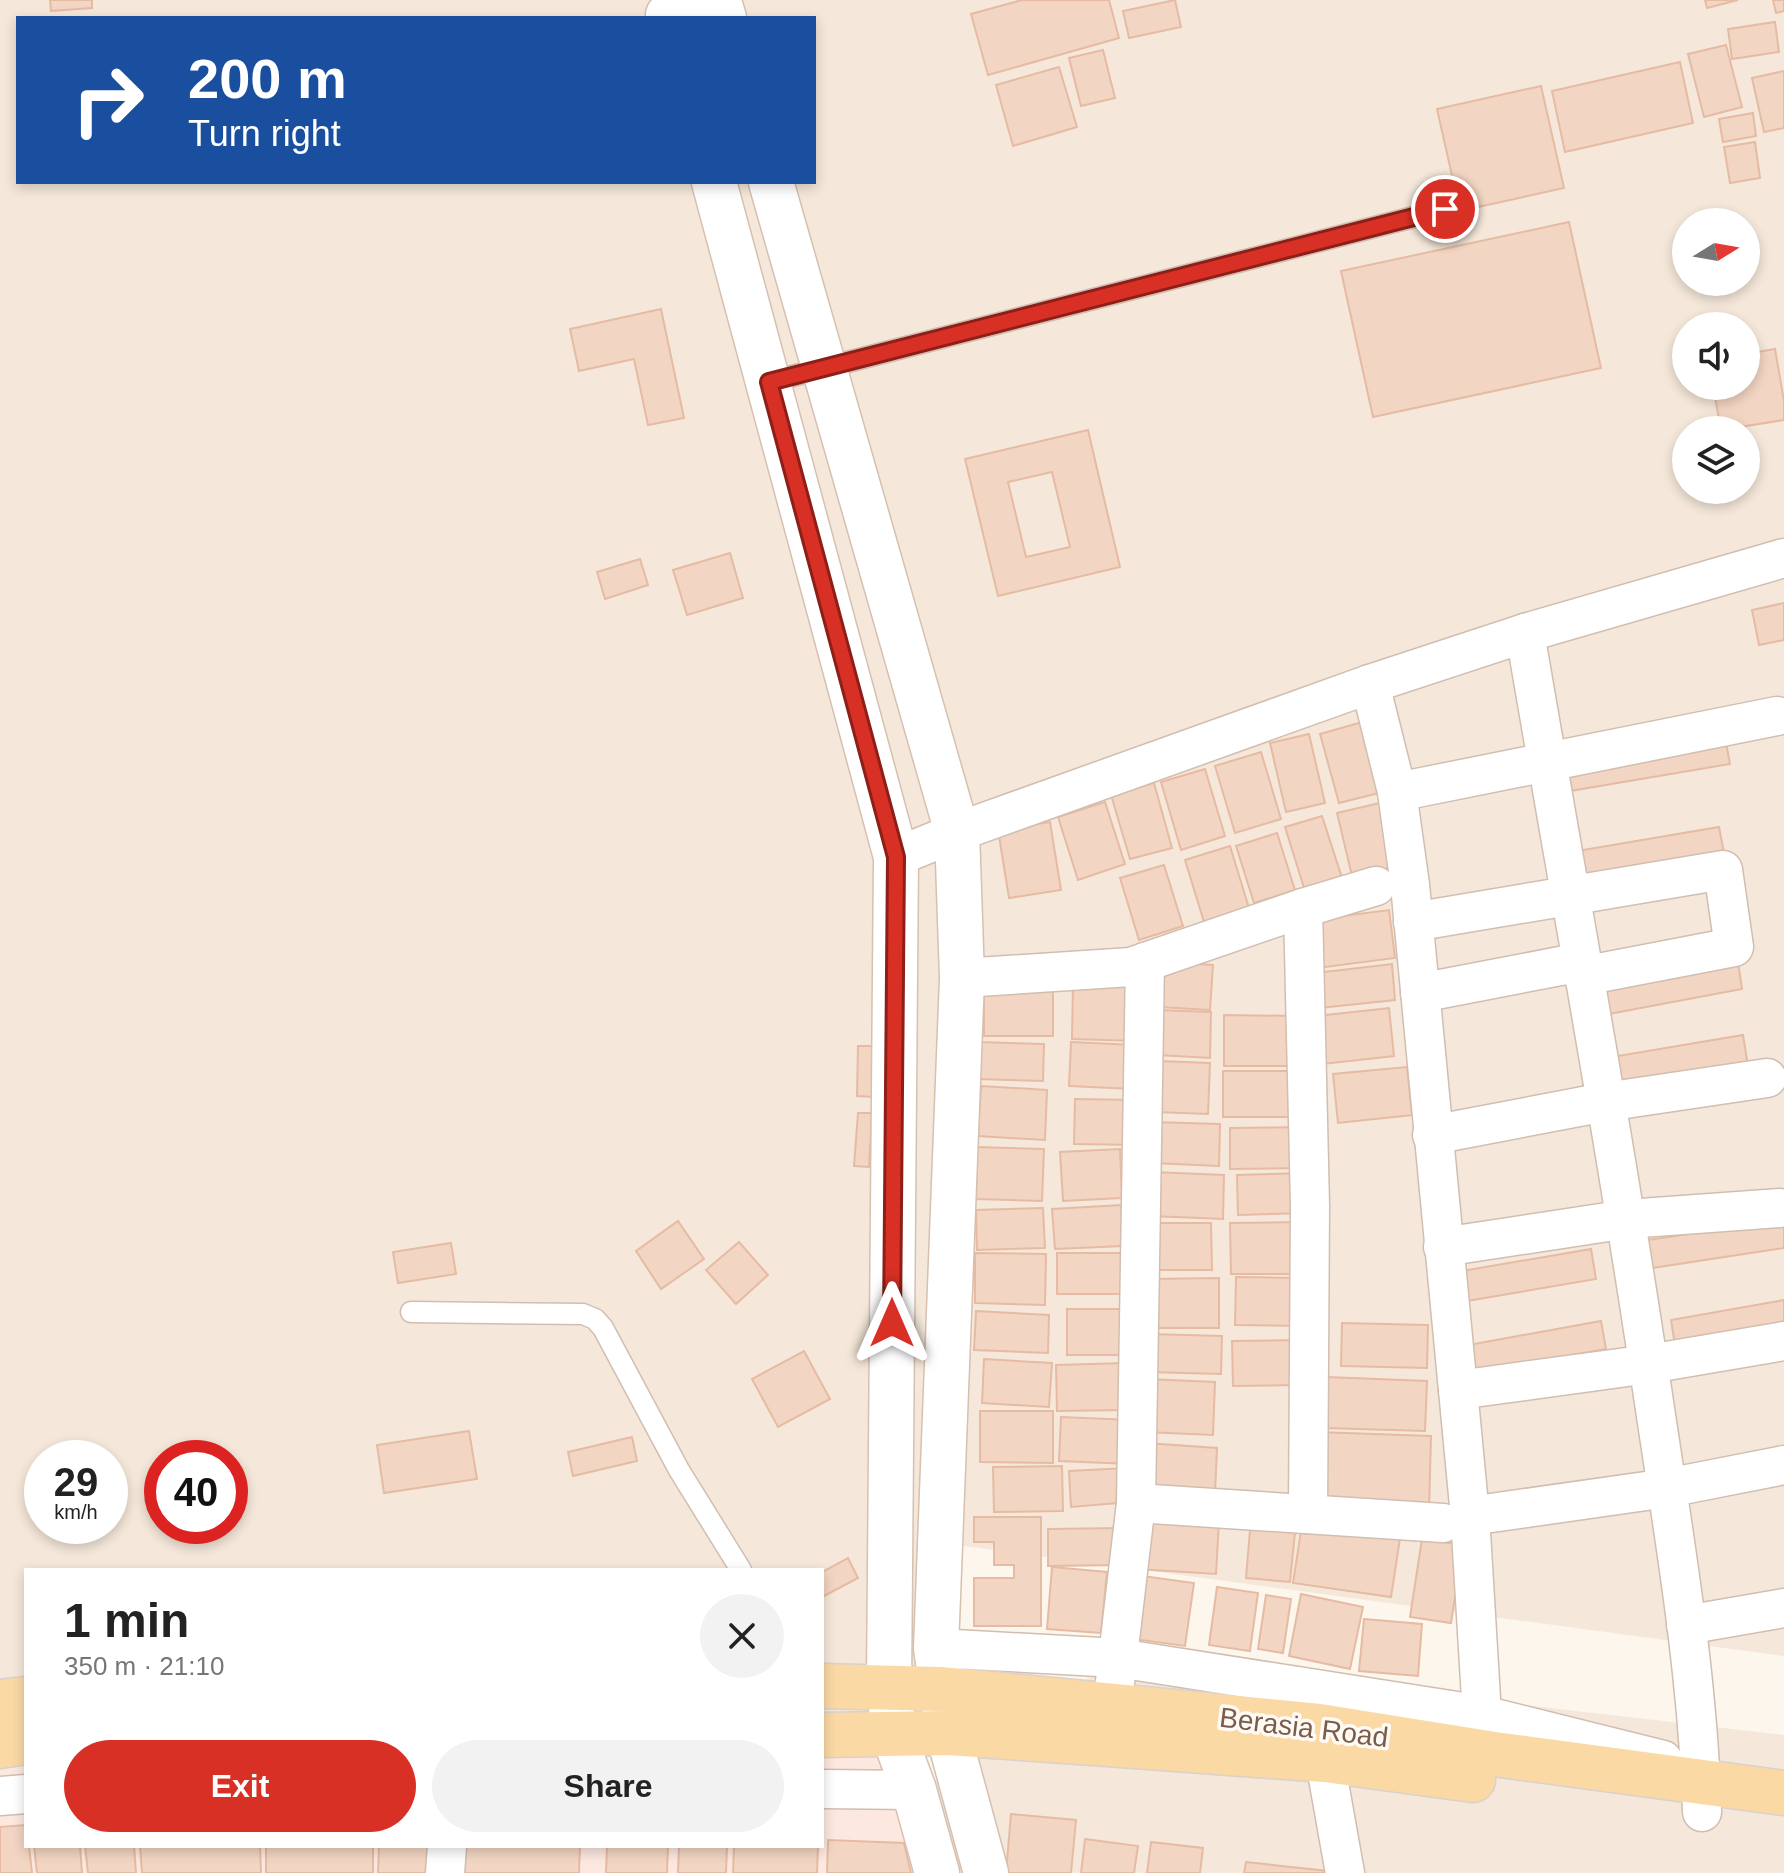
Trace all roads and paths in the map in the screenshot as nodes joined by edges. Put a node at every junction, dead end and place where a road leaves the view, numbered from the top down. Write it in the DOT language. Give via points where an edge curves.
graph roads {
  1 [pos="686,0"];
  2 [pos="708,0"];
  3 [pos="668,16"];
  4 [pos="723,16"];
  5 [pos="715,184"];
  6 [pos="772,184"];
  7 [pos="1445,209"];
  8 [pos="825,369"];
  9 [pos="769,382"];
  10 [pos="1784,558"];
  11 [pos="1525,633"];
  12 [pos="1370,684"];
  13 [pos="1777,716"];
  14 [pos="1547,761"];
  15 [pos="1397,792"];
  16 [pos="957,832"];
  17 [pos="896,857"];
  18 [pos="1376,886"];
  19 [pos="1570,895"];
  20 [pos="1303,908"];
  21 [pos="1413,922"];
  22 [pos="1145,962"];
  23 [pos="1582,969"];
  24 [pos="962,978"];
  25 [pos="1420,993"];
  26 [pos="1767,1078"];
  27 [pos="1605,1102"];
  28 [pos="1432,1135"];
  29 [pos="1780,1208"];
  30 [pos="1627,1219"];
  31 [pos="1443,1247"];
  32 [pos="411,1312"];
  33 [pos="1784,1341"];
  34 [pos="1649,1364"];
  35 [pos="1458,1390"];
  36 [pos="1784,1465"];
  37 [pos="1667,1488"];
  38 [pos="1136,1503"];
  39 [pos="1308,1514"];
  40 [pos="1456,1519"];
  41 [pos="740,1568"];
  42 [pos="1784,1608"];
  43 [pos="1686,1625"];
  44 [pos="1118,1658"];
  45 [pos="938,1668"];
  46 [pos="824,1686"];
  47 [pos="889,1686"];
  48 [pos="24,1699"];
  49 [pos="0,1702"];
  50 [pos="1482,1715"];
  51 [pos="1110,1725"];
  52 [pos="948,1733"];
  53 [pos="824,1735"];
  54 [pos="894,1736"];
  55 [pos="24,1742"];
  56 [pos="1322,1743"];
  57 [pos="0,1746"];
  58 [pos="1701,1788"];
  59 [pos="824,1789"];
  60 [pos="914,1790"];
  61 [pos="1784,1793"];
  62 [pos="24,1794"];
  63 [pos="0,1796"];
  64 [pos="1784,1823"];
  65 [pos="447,1848"];
  66 [pos="445,1873"];
  67 [pos="937,1873"];
  68 [pos="986,1873"];
  69 [pos="1345,1873"];
  1 -- 3 [label="street"];
  2 -- 4 [label="street"];
  5 -- 9 [label="street"];
  6 -- 8 [label="street"];
  7 -- 8 [label="lane"];
  8 -- 9 [label="lane"];
  8 -- 16 [label="street"];
  9 -- 17 [label="street"];
  10 -- 11 [label="street"];
  11 -- 12 [label="street"];
  11 -- 14 [label="street"];
  12 -- 15 [label="street"];
  12 -- 16 [label="street"];
  13 -- 14 [label="street"];
  14 -- 15 [label="street"];
  14 -- 19 [label="street"];
  15 -- 21 [label="street"];
  16 -- 17 [label="street"];
  16 -- 24 [label="street"];
  17 -- 47 [label="street"];
  18 -- 20 [label="street"];
  19 -- 21 [label="street"];
  19 -- 23 [label="street"];
  19 -- 23 [label="street" via="1723,870 1734,947"];
  20 -- 22 [label="street"];
  20 -- 39 [label="street" via="1310,1206"];
  21 -- 25 [label="street"];
  22 -- 24 [label="street" via="1114,969"];
  22 -- 38 [label="street"];
  23 -- 25 [label="street"];
  23 -- 27 [label="street"];
  24 -- 45 [label="street"];
  25 -- 28 [label="street"];
  26 -- 27 [label="street"];
  27 -- 28 [label="street"];
  27 -- 30 [label="street"];
  28 -- 31 [label="street"];
  29 -- 30 [label="street"];
  30 -- 31 [label="street"];
  30 -- 34 [label="street"];
  31 -- 35 [label="street"];
  32 -- 41 [label="lane" via="583,1314 595,1319"];
  33 -- 34 [label="street"];
  34 -- 35 [label="street"];
  34 -- 37 [label="street"];
  35 -- 40 [label="street"];
  36 -- 37 [label="street"];
  37 -- 40 [label="street"];
  37 -- 43 [label="street"];
  38 -- 39 [label="street"];
  38 -- 44 [label="street"];
  39 -- 40 [label="street"];
  40 -- 50 [label="street"];
  42 -- 43 [label="street"];
  43 -- 58 [label="street"];
  44 -- 45 [label="street"];
  44 -- 50 [label="street"];
  44 -- 51 [label="street"];
  45 -- 47 [label="main road, Berasia Road"];
  45 -- 51 [label="main road, Berasia Road"];
  45 -- 52 [label="street"];
  46 -- 47 [label="main road, Berasia Road"];
  47 -- 54 [label="street"];
  48 -- 49 [label="main road"];
  50 -- 58 [label="street"];
  51 -- 52 [label="main road, Berasia Road"];
  51 -- 56 [label="main road, Berasia Road"];
  52 -- 54 [label="main road, Berasia Road"];
  52 -- 68 [label="street"];
  53 -- 54 [label="main road, Berasia Road"];
  54 -- 60 [label="street"];
  55 -- 57 [label="main road"];
  56 -- 58 [label="main road, Berasia Road" via="1494,1754"];
  56 -- 69 [label="street"];
  58 -- 61 [label="main road, Berasia Road"];
  58 -- 64 [label="main road, Berasia Road"];
  59 -- 60 [label="street"];
  60 -- 67 [label="street"];
  62 -- 63 [label="street"];
  65 -- 66 [label="street"];
}
